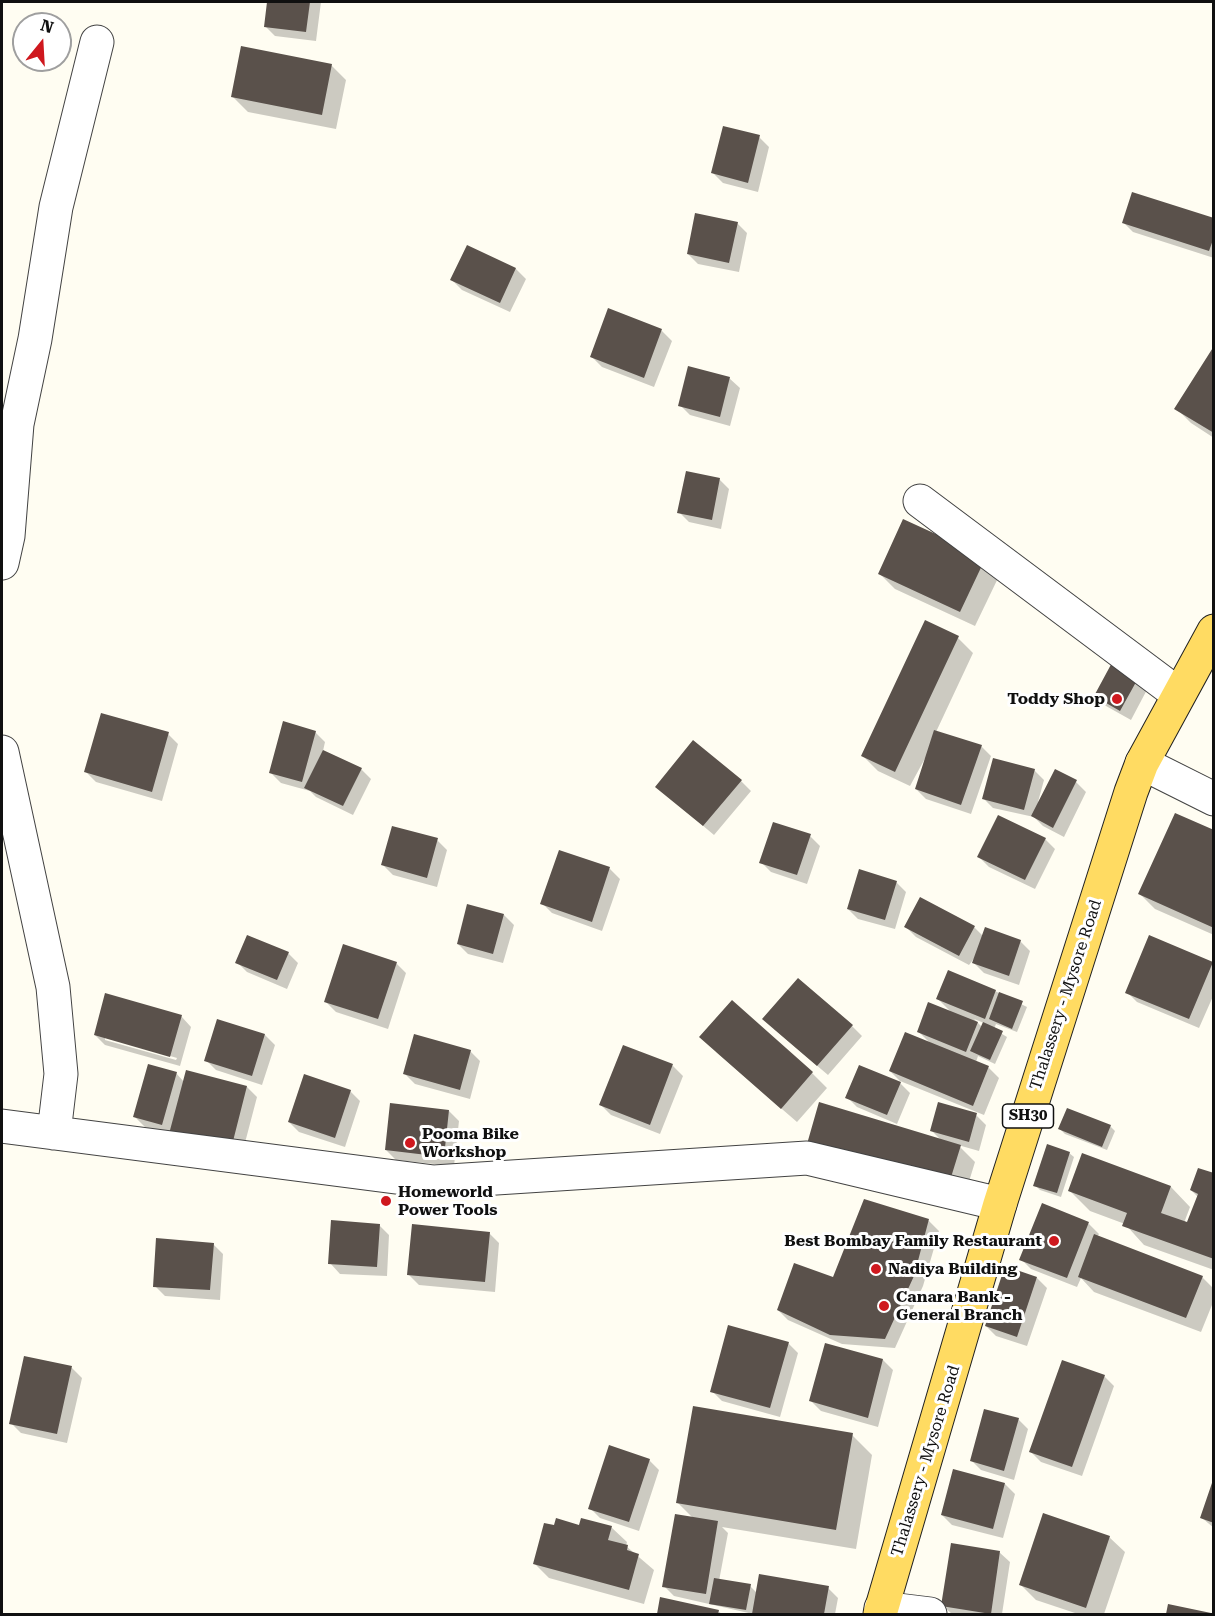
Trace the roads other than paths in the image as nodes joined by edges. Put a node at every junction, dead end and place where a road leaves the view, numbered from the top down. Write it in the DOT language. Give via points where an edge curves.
graph roads {
  1 [pos="97,42"];
  2 [pos="920,501"];
  3 [pos="2,563"];
  4 [pos="1214,631"];
  5 [pos="1178,694"];
  6 [pos="2,752"];
  7 [pos="1142,763"];
  8 [pos="1214,799"];
  9 [pos="2,1126"];
  10 [pos="54,1133"];
  11 [pos="1000,1204"];
  12 [pos="881,1611"];
  13 [pos="930,1614"];
  1 -- 3 [label="street" via="56,207 17,424 9,536"];
  2 -- 5 [label="street"];
  4 -- 5 [label="main road, Thalassery - Mysore Road / SH30"];
  5 -- 7 [label="main road, Thalassery - Mysore Road / SH30"];
  6 -- 10 [label="street" via="53,987 61,1074"];
  7 -- 8 [label="street"];
  7 -- 11 [label="main road, Thalassery - Mysore Road / SH30"];
  9 -- 10 [label="street"];
  10 -- 11 [label="street" via="434,1182 807,1158"];
  11 -- 12 [label="main road, Thalassery - Mysore Road / SH30"];
  12 -- 13 [label="street"];
}
